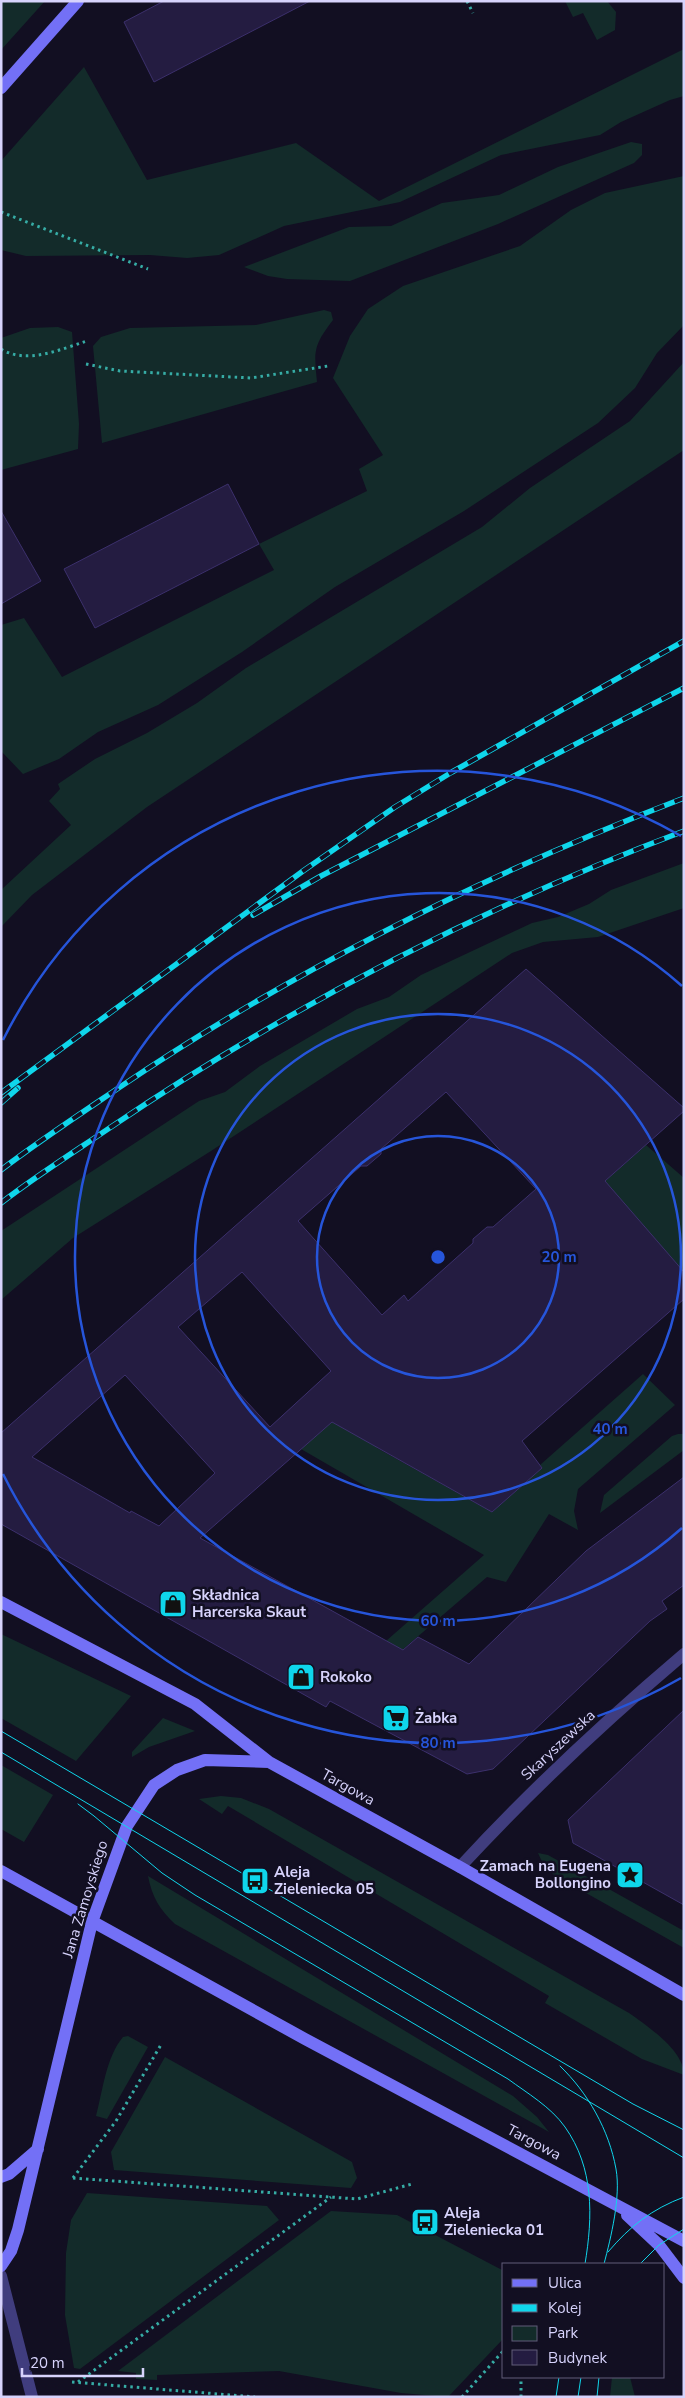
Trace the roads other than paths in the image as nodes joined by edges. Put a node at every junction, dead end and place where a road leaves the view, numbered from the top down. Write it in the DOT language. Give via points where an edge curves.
graph roads {
  1 [pos="78,1"];
  2 [pos="1,88"];
  3 [pos="1,1602"];
  4 [pos="684,1654"];
  5 [pos="269,1762"];
  6 [pos="460,1867"];
  7 [pos="1,1871"];
  8 [pos="92,1922"];
  9 [pos="684,1995"];
  10 [pos="38,2149"];
  11 [pos="1,2177"];
  12 [pos="616,2204"];
  13 [pos="684,2240"];
  14 [pos="1,2266"];
  15 [pos="1,2276"];
  16 [pos="684,2278"];
  17 [pos="32,2397"];
  1 -- 2 [label="main road"];
  3 -- 5 [label="main road, Targowa" via="195,1704"];
  4 -- 6 [label="street, Skaryszewska" via="508,1814"];
  5 -- 6 [label="main road, Targowa"];
  5 -- 8 [label="main road, Jana Zamoyskiego" via="205,1760 177,1770 154,1785 121,1838"];
  6 -- 9 [label="main road, Targowa"];
  7 -- 8 [label="main road, Targowa"];
  8 -- 10 [label="main road, Jana Zamoyskiego"];
  8 -- 12 [label="main road, Targowa"];
  10 -- 11 [label="main road"];
  10 -- 14 [label="main road, Jana Zamoyskiego" via="18,2230 11,2251"];
  12 -- 13 [label="main road, Targowa"];
  12 -- 16 [label="main road" via="659,2245"];
  15 -- 17 [label="street"];
}
